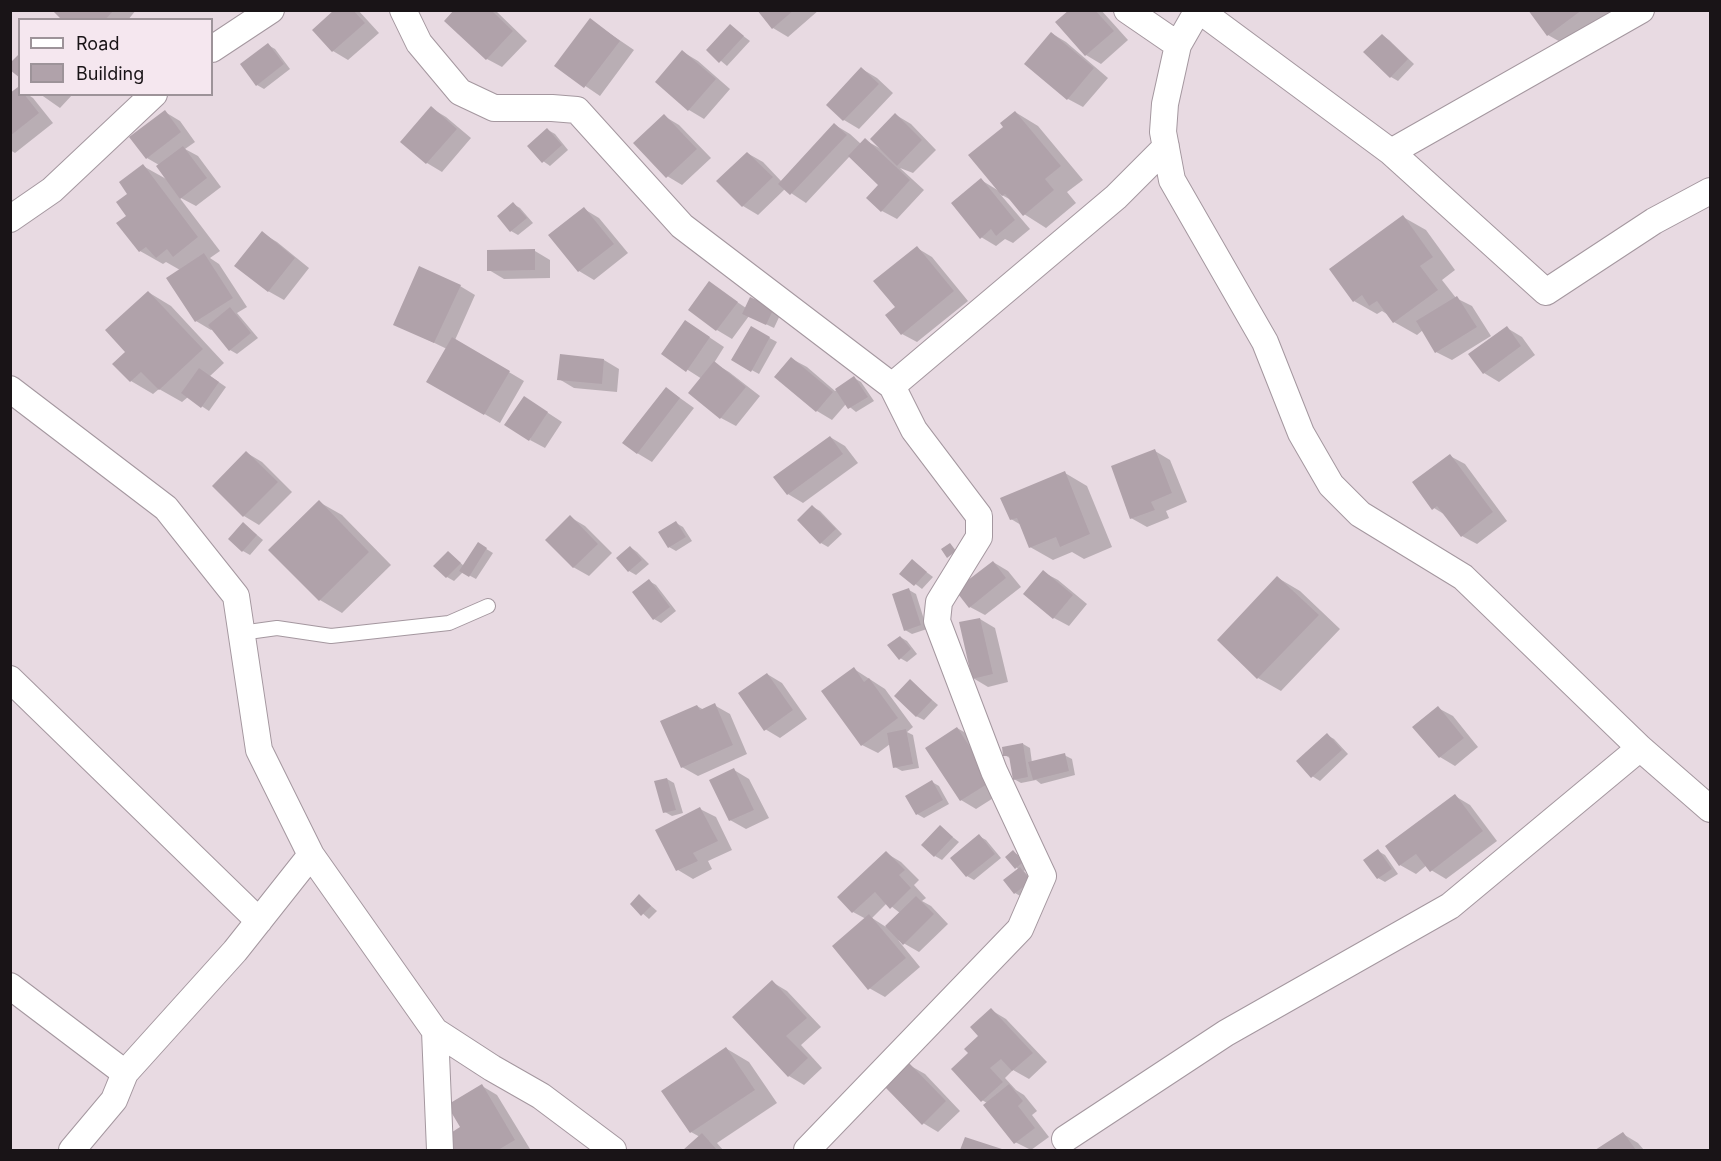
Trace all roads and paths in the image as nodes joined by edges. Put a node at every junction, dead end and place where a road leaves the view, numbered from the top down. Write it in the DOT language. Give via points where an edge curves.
graph roads {
  1 [pos="272,10"];
  2 [pos="403,10"];
  3 [pos="1127,10"];
  4 [pos="1199,10"];
  5 [pos="1641,10"];
  6 [pos="1178,45"];
  7 [pos="213,48"];
  8 [pos="152,96"];
  9 [pos="1166,147"];
  10 [pos="1390,152"];
  11 [pos="1710,191"];
  12 [pos="10,219"];
  13 [pos="892,386"];
  14 [pos="10,388"];
  15 [pos="488,606"];
  16 [pos="241,633"];
  17 [pos="10,679"];
  18 [pos="1640,748"];
  19 [pos="1710,809"];
  20 [pos="311,855"];
  21 [pos="259,921"];
  22 [pos="10,986"];
  23 [pos="435,1031"];
  24 [pos="125,1073"];
  25 [pos="1065,1139"];
  26 [pos="72,1150"];
  27 [pos="440,1150"];
  28 [pos="613,1150"];
  29 [pos="807,1150"];
  1 -- 7 [label="street"];
  2 -- 13 [label="street" via="419,43 460,92 494,108 577,110 682,226"];
  3 -- 6 [label="street"];
  4 -- 6 [label="street"];
  4 -- 10 [label="street"];
  5 -- 10 [label="street"];
  6 -- 9 [label="street" via="1165,104"];
  8 -- 12 [label="street" via="52,190"];
  9 -- 13 [label="street" via="1116,197"];
  9 -- 18 [label="street" via="1172,180 1265,342 1301,432 1331,485 1360,514 1463,577"];
  10 -- 11 [label="street" via="1546,292 1654,221"];
  13 -- 29 [label="street" via="914,430 979,516 979,537 939,602 937,621 994,771 1043,876 1020,928"];
  14 -- 16 [label="street" via="166,508 236,596"];
  15 -- 16 [label="lane" via="449,623 331,636 277,628"];
  16 -- 20 [label="street" via="259,750"];
  17 -- 21 [label="street"];
  18 -- 19 [label="street"];
  18 -- 25 [label="street" via="1450,906 1226,1033"];
  20 -- 21 [label="street"];
  20 -- 23 [label="street"];
  21 -- 24 [label="street"];
  22 -- 24 [label="street"];
  23 -- 27 [label="street"];
  23 -- 28 [label="street" via="541,1096"];
  24 -- 26 [label="street" via="114,1100"];
}
